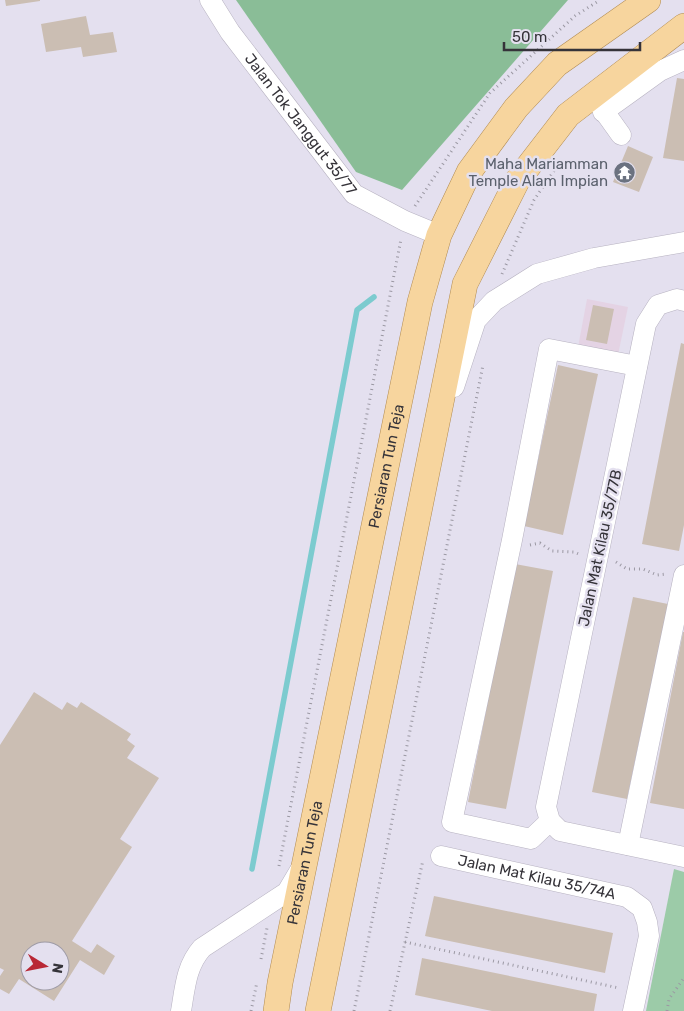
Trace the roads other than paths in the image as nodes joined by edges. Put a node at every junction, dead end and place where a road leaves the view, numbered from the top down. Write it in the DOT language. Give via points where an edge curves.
graph roads {
  1 [pos="210,0"];
  2 [pos="648,0"];
  3 [pos="684,26"];
  4 [pos="684,60"];
  5 [pos="598,104"];
  6 [pos="621,135"];
  7 [pos="439,235"];
  8 [pos="684,242"];
  9 [pos="684,301"];
  10 [pos="637,366"];
  11 [pos="430,457"];
  12 [pos="684,575"];
  13 [pos="550,821"];
  14 [pos="628,845"];
  15 [pos="441,856"];
  16 [pos="684,857"];
  17 [pos="305,860"];
  18 [pos="635,1002"];
  19 [pos="181,1011"];
  20 [pos="276,1011"];
  21 [pos="318,1011"];
  1 -- 7 [label="street, Jalan Tok Janggut 35/77" via="230,32 354,194"];
  2 -- 7 [label="main road, Persiaran Tun Teja" via="557,64 516,108 469,172"];
  3 -- 5 [label="main road"];
  4 -- 5 [label="street"];
  5 -- 6 [label="street"];
  5 -- 11 [label="main road" via="568,115 517,181 465,284"];
  7 -- 17 [label="main road, Persiaran Tun Teja" via="416,321"];
  8 -- 11 [label="street" via="594,258 537,274 494,301 476,320"];
  9 -- 10 [label="street, Jalan Mat Kilau 35/77B" via="677,299 658,305 646,324"];
  10 -- 13 [label="street, Jalan Mat Kilau 35/77B" via="546,807"];
  10 -- 13 [label="street" via="549,349 452,822 531,839"];
  11 -- 21 [label="main road"];
  12 -- 14 [label="street"];
  13 -- 14 [label="street" via="560,831"];
  14 -- 16 [label="street"];
  15 -- 18 [label="street, Jalan Mat Kilau 35/74A" via="627,897 642,908 649,936"];
  17 -- 19 [label="street" via="287,892 202,948 193,958"];
  17 -- 20 [label="main road, Persiaran Tun Teja"];
}
